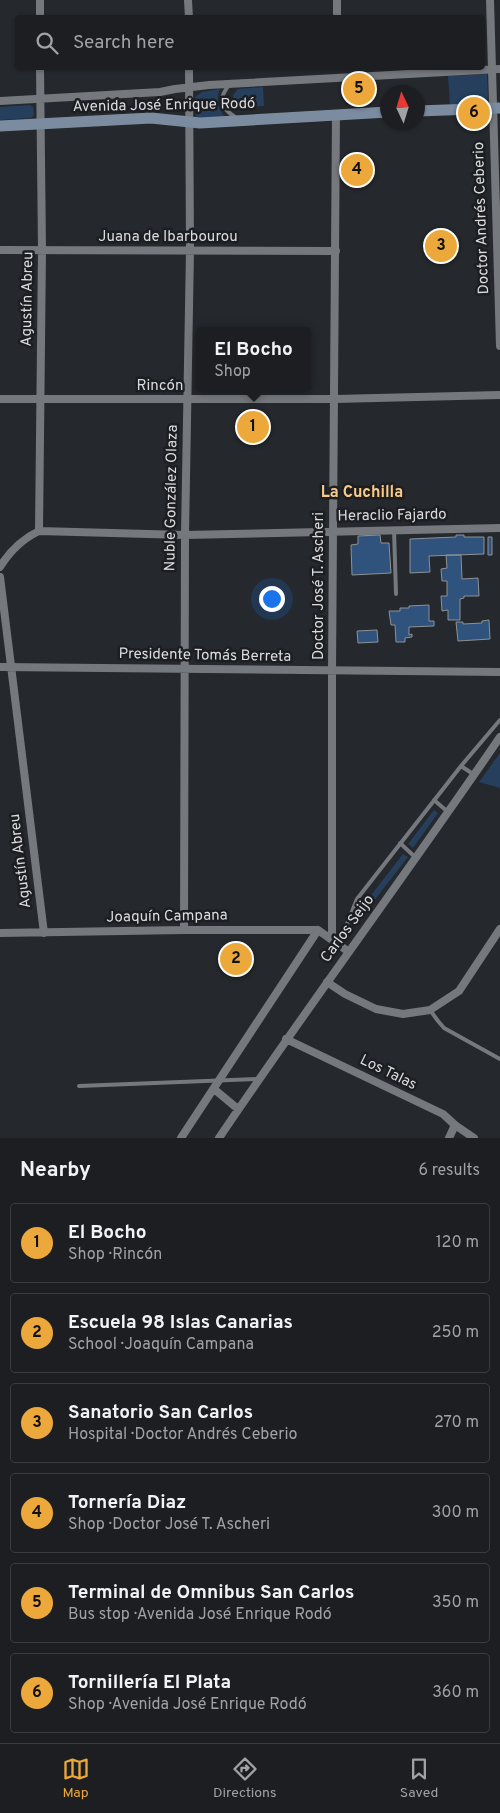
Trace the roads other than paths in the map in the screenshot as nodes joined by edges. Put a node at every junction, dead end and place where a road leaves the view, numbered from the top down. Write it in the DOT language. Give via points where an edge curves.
graph roads {
  1 [pos="40,0"];
  2 [pos="188,0"];
  3 [pos="337,0"];
  4 [pos="490,0"];
  5 [pos="40,15"];
  6 [pos="188,15"];
  7 [pos="337,15"];
  8 [pos="496,69"];
  9 [pos="40,70"];
  10 [pos="189,70"];
  11 [pos="338,70"];
  12 [pos="476,70"];
  13 [pos="338,77"];
  14 [pos="229,85"];
  15 [pos="189,87"];
  16 [pos="41,100"];
  17 [pos="0,101"];
  18 [pos="496,108"];
  19 [pos="425,111"];
  20 [pos="380,112"];
  21 [pos="336,114"];
  22 [pos="239,120"];
  23 [pos="190,123"];
  24 [pos="41,124"];
  25 [pos="0,126"];
  26 [pos="0,250"];
  27 [pos="42,250"];
  28 [pos="190,250"];
  29 [pos="336,251"];
  30 [pos="498,252"];
  31 [pos="500,346"];
  32 [pos="500,395"];
  33 [pos="0,399"];
  34 [pos="40,399"];
  35 [pos="335,399"];
  36 [pos="188,400"];
  37 [pos="500,528"];
  38 [pos="394,530"];
  39 [pos="39,531"];
  40 [pos="332,531"];
  41 [pos="185,534"];
  42 [pos="0,567"];
  43 [pos="0,577"];
  44 [pos="396,594"];
  45 [pos="0,667"];
  46 [pos="12,668"];
  47 [pos="184,670"];
  48 [pos="332,671"];
  49 [pos="500,672"];
  50 [pos="500,720"];
  51 [pos="500,737"];
  52 [pos="461,766"];
  53 [pos="474,775"];
  54 [pos="434,800"];
  55 [pos="448,812"];
  56 [pos="400,843"];
  57 [pos="416,858"];
  58 [pos="500,929"];
  59 [pos="184,930"];
  60 [pos="318,930"];
  61 [pos="44,933"];
  62 [pos="0,934"];
  63 [pos="336,941"];
  64 [pos="349,952"];
  65 [pos="327,982"];
  66 [pos="430,1010"];
  67 [pos="286,1039"];
  68 [pos="500,1059"];
  69 [pos="258,1079"];
  70 [pos="220,1081"];
  71 [pos="79,1086"];
  72 [pos="214,1089"];
  73 [pos="238,1109"];
  74 [pos="455,1125"];
  75 [pos="181,1138"];
  76 [pos="218,1138"];
  77 [pos="449,1138"];
  78 [pos="474,1138"];
  1 -- 5 [label="street"];
  2 -- 6 [label="street"];
  3 -- 7 [label="street"];
  4 -- 8 [label="street, Doctor Andrés Ceberio"];
  8 -- 18 [label="street, Doctor Andrés Ceberio"];
  9 -- 16 [label="street, Agustín Abreu"];
  10 -- 15 [label="street, Nuble González Olaza"];
  11 -- 13 [label="street"];
  12 -- 13 [label="street, Avenida José Enrique Rodó"];
  13 -- 14 [label="street, Avenida José Enrique Rodó"];
  14 -- 15 [label="street, Avenida José Enrique Rodó"];
  14 -- 22 [label="lane" via="222,101 225,110"];
  15 -- 16 [label="street, Avenida José Enrique Rodó"];
  15 -- 23 [label="street, Nuble González Olaza"];
  16 -- 17 [label="street, Avenida José Enrique Rodó"];
  16 -- 24 [label="street, Agustín Abreu"];
  18 -- 19 [label="street"];
  18 -- 30 [label="street, Doctor Andrés Ceberio"];
  20 -- 21 [label="street, Avenida José Enrique Rodó"];
  21 -- 22 [label="street, Avenida José Enrique Rodó"];
  21 -- 29 [label="street, Doctor José T. Ascheri"];
  22 -- 23 [label="street, Avenida José Enrique Rodó"];
  23 -- 24 [label="street, Avenida José Enrique Rodó" via="151,118"];
  23 -- 28 [label="street, Nuble González Olaza"];
  24 -- 25 [label="street, Avenida José Enrique Rodó"];
  24 -- 27 [label="street, Agustín Abreu"];
  26 -- 27 [label="street, Juana de Ibarbourou"];
  27 -- 28 [label="street, Juana de Ibarbourou"];
  27 -- 34 [label="street, Agustín Abreu"];
  28 -- 29 [label="street, Juana de Ibarbourou"];
  28 -- 36 [label="street, Nuble González Olaza"];
  29 -- 35 [label="street, Doctor José T. Ascheri"];
  30 -- 31 [label="street, Doctor Andrés Ceberio"];
  32 -- 35 [label="street, Rincón"];
  33 -- 34 [label="street, Rincón"];
  34 -- 36 [label="street, Rincón"];
  34 -- 39 [label="street, Agustín Abreu"];
  35 -- 36 [label="street, Rincón"];
  35 -- 40 [label="street, Doctor José T. Ascheri"];
  36 -- 41 [label="street, Nuble González Olaza"];
  37 -- 38 [label="street, Heraclio Fajardo"];
  38 -- 40 [label="street, Heraclio Fajardo"];
  38 -- 44 [label="lane"];
  39 -- 41 [label="street, Heraclio Fajardo"];
  39 -- 42 [label="street" via="25,538"];
  40 -- 41 [label="street, Heraclio Fajardo"];
  40 -- 48 [label="street, Doctor José T. Ascheri"];
  41 -- 47 [label="street, Nuble González Olaza"];
  43 -- 46 [label="street, Agustín Abreu"];
  45 -- 46 [label="street, Presidente Tomás Berreta"];
  46 -- 47 [label="street, Presidente Tomás Berreta"];
  46 -- 61 [label="street, Agustín Abreu"];
  47 -- 48 [label="street, Presidente Tomás Berreta"];
  47 -- 59 [label="street, Nuble González Olaza"];
  48 -- 49 [label="street, Presidente Tomás Berreta"];
  48 -- 63 [label="street, Doctor José T. Ascheri"];
  50 -- 52 [label="lane"];
  51 -- 53 [label="street, Carlos Seijo"];
  52 -- 53 [label="lane"];
  52 -- 54 [label="lane"];
  53 -- 55 [label="street, Carlos Seijo"];
  54 -- 55 [label="lane"];
  54 -- 56 [label="lane"];
  55 -- 57 [label="street, Carlos Seijo"];
  56 -- 57 [label="lane"];
  56 -- 63 [label="lane" via="357,899"];
  57 -- 64 [label="street, Carlos Seijo"];
  58 -- 66 [label="street" via="459,991"];
  59 -- 60 [label="street, Joaquín Campana"];
  59 -- 61 [label="street, Joaquín Campana"];
  60 -- 63 [label="street"];
  60 -- 70 [label="street"];
  61 -- 62 [label="street, Joaquín Campana"];
  63 -- 64 [label="street"];
  64 -- 65 [label="street, Carlos Seijo"];
  65 -- 66 [label="street" via="376,1009 403,1014"];
  65 -- 67 [label="street, Carlos Seijo"];
  66 -- 68 [label="lane" via="444,1028"];
  67 -- 69 [label="street, Carlos Seijo"];
  67 -- 74 [label="street, Los Talas" via="443,1114"];
  69 -- 70 [label="lane"];
  69 -- 73 [label="street, Carlos Seijo"];
  70 -- 71 [label="lane"];
  70 -- 72 [label="street"];
  72 -- 73 [label="street"];
  72 -- 75 [label="street"];
  73 -- 76 [label="street, Carlos Seijo"];
  74 -- 77 [label="street"];
  74 -- 78 [label="street, Los Talas"];
}
